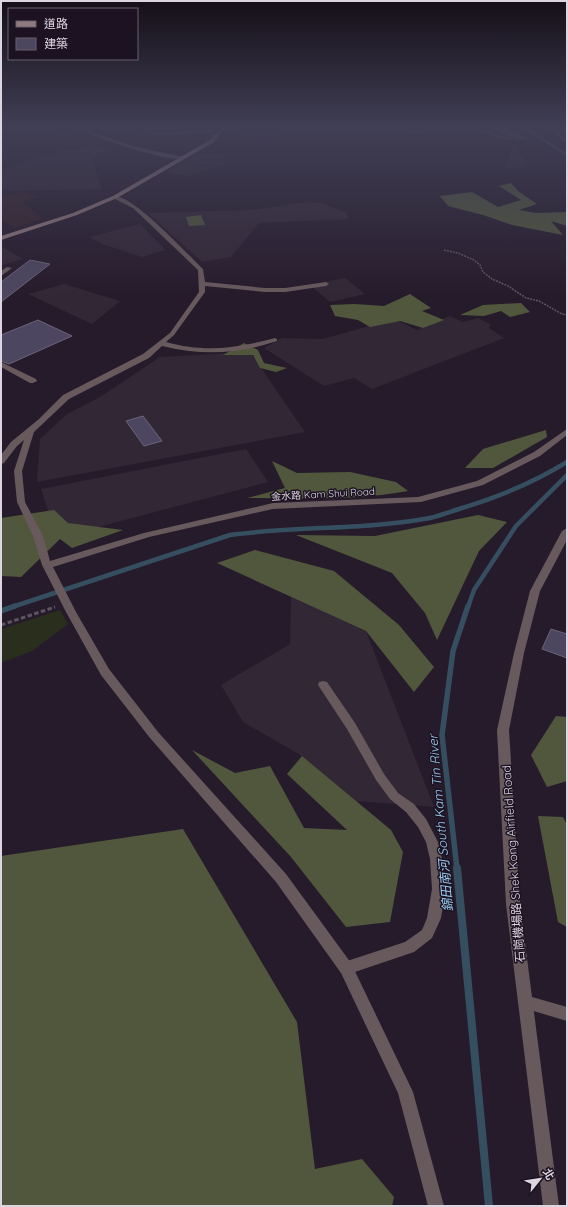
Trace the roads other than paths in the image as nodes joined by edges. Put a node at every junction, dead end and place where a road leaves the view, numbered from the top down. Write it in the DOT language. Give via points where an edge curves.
graph roads {
  1 [pos="138,183"];
  2 [pos="115,197"];
  3 [pos="1,238"];
  4 [pos="9,268"];
  5 [pos="1,274"];
  6 [pos="202,284"];
  7 [pos="326,284"];
  8 [pos="275,340"];
  9 [pos="160,344"];
  10 [pos="1,364"];
  11 [pos="33,381"];
  12 [pos="30,431"];
  13 [pos="567,431"];
  14 [pos="1,461"];
  15 [pos="567,531"];
  16 [pos="47,565"];
  17 [pos="323,685"];
  18 [pos="346,968"];
  19 [pos="525,1002"];
  20 [pos="567,1014"];
  21 [pos="436,1206"];
  22 [pos="551,1206"];
  1 -- 2 [label="main road"];
  2 -- 3 [label="main road" via="75,214"];
  2 -- 6 [label="street" via="135,207 201,270"];
  4 -- 5 [label="street"];
  6 -- 7 [label="street" via="265,290"];
  6 -- 9 [label="street" via="202,292 191,308 172,334"];
  8 -- 9 [label="street" via="248,348 229,350 194,351"];
  9 -- 12 [label="street" via="146,356 66,397"];
  10 -- 11 [label="street"];
  12 -- 14 [label="street" via="14,444"];
  12 -- 16 [label="street" via="18,471 21,502 38,536"];
  13 -- 16 [label="street, 金水路 Kam Shui Road" via="537,454 480,483 418,500 273,506 147,535"];
  15 -- 19 [label="street, 石崗機場路 Shek Kong Airfield Road" via="535,591 503,730 513,904"];
  16 -- 18 [label="street" via="105,672 154,735 281,878"];
  17 -- 18 [label="street" via="351,726 380,777 394,796 410,808 422,823 432,842 439,889 434,918 427,934 409,947"];
  18 -- 21 [label="street" via="405,1092"];
  19 -- 20 [label="street"];
  19 -- 22 [label="street, 石崗機場路 Shek Kong Airfield Road"];
}
